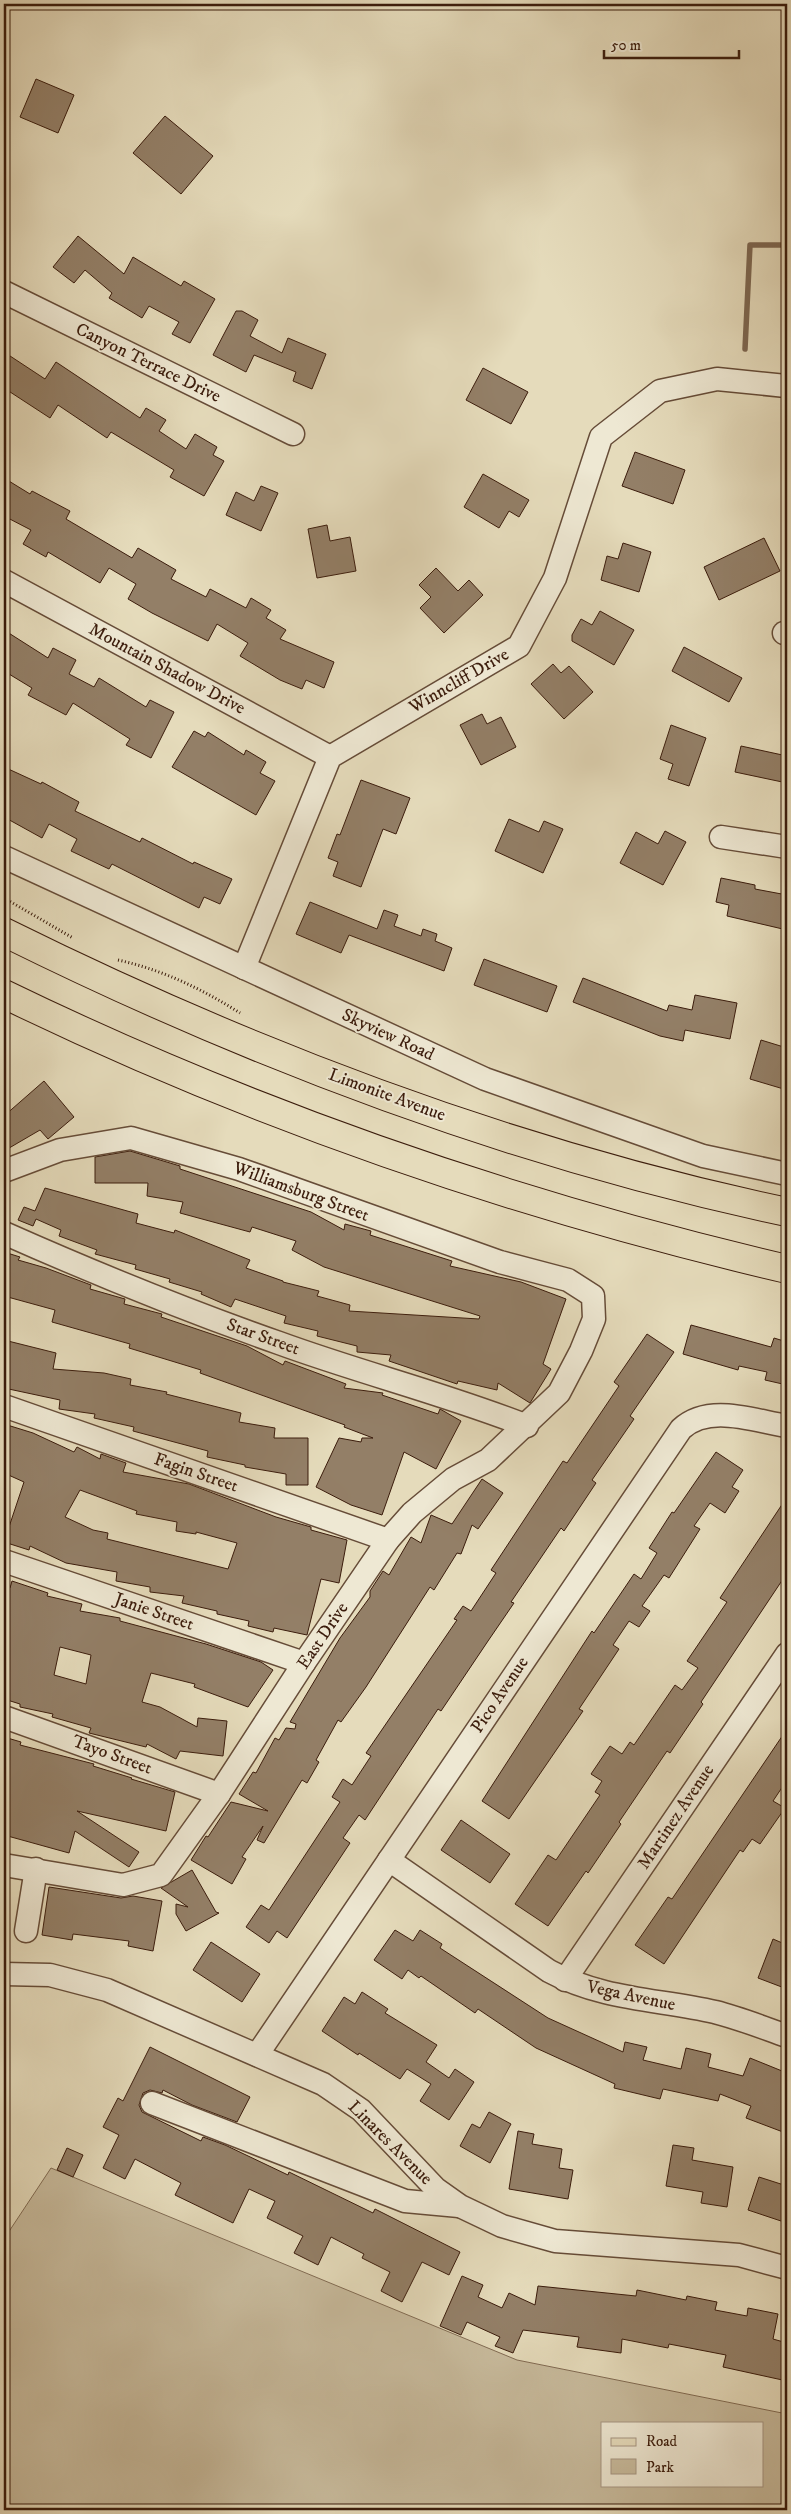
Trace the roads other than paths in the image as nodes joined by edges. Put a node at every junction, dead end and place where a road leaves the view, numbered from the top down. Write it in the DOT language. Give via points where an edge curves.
graph roads {
  1 [pos="4,292"];
  2 [pos="786,386"];
  3 [pos="293,434"];
  4 [pos="4,581"];
  5 [pos="330,757"];
  6 [pos="721,837"];
  7 [pos="787,847"];
  8 [pos="4,857"];
  9 [pos="4,932"];
  10 [pos="244,968"];
  11 [pos="4,994"];
  12 [pos="4,1171"];
  13 [pos="787,1174"];
  14 [pos="787,1212"];
  15 [pos="4,1233"];
  16 [pos="787,1269"];
  17 [pos="592,1296"];
  18 [pos="4,1406"];
  19 [pos="527,1426"];
  20 [pos="787,1426"];
  21 [pos="388,1540"];
  22 [pos="4,1561"];
  23 [pos="787,1654"];
  24 [pos="304,1663"];
  25 [pos="4,1717"];
  26 [pos="219,1794"];
  27 [pos="389,1860"];
  28 [pos="4,1865"];
  29 [pos="36,1869"];
  30 [pos="26,1931"];
  31 [pos="4,1974"];
  32 [pos="565,1980"];
  33 [pos="787,2036"];
  34 [pos="258,2054"];
  35 [pos="152,2103"];
  36 [pos="460,2206"];
  37 [pos="787,2268"];
  1 -- 3 [label="street, Canyon Terrace Drive"];
  2 -- 5 [label="street, Winncliff Drive" via="716,379 660,391 600,437 555,578 519,646"];
  4 -- 5 [label="street, Mountain Shadow Drive"];
  5 -- 10 [label="street"];
  6 -- 7 [label="street"];
  8 -- 10 [label="street, Skyview Road"];
  9 -- 14 [label="main road, Limonite Avenue" via="201,1022 446,1117 654,1181"];
  10 -- 13 [label="street, Skyview Road" via="485,1079 703,1156"];
  11 -- 16 [label="main road" via="163,1068 433,1169 598,1221"];
  12 -- 17 [label="street, Williamsburg Street" via="60,1150 131,1138 239,1169 500,1262 568,1280"];
  15 -- 19 [label="street, Star Street" via="105,1278 280,1344 482,1408"];
  17 -- 19 [label="street, East Drive" via="594,1319 581,1351 559,1393"];
  18 -- 21 [label="street, Fagin Street"];
  19 -- 21 [label="street, East Drive" via="488,1460 453,1479 412,1513"];
  20 -- 27 [label="street, Pico Avenue" via="711,1415 698,1417 681,1429"];
  21 -- 24 [label="street, East Drive"];
  22 -- 24 [label="street, Janie Street"];
  23 -- 32 [label="street, Martinez Avenue"];
  24 -- 26 [label="street, East Drive"];
  25 -- 26 [label="street, Tayo Street"];
  26 -- 29 [label="street, East Drive" via="161,1875 123,1885"];
  27 -- 32 [label="street, Vega Avenue"];
  27 -- 34 [label="street, Pico Avenue"];
  28 -- 29 [label="street, East Drive"];
  29 -- 30 [label="street"];
  31 -- 34 [label="street, Linares Avenue" via="50,1974 79,1981"];
  32 -- 33 [label="street, Vega Avenue" via="625,1998 716,2013"];
  34 -- 36 [label="street, Linares Avenue" via="323,2084 361,2110 414,2168"];
  35 -- 36 [label="street" via="405,2201"];
  36 -- 37 [label="street, Linares Avenue" via="502,2226 555,2241 739,2255"];
}
